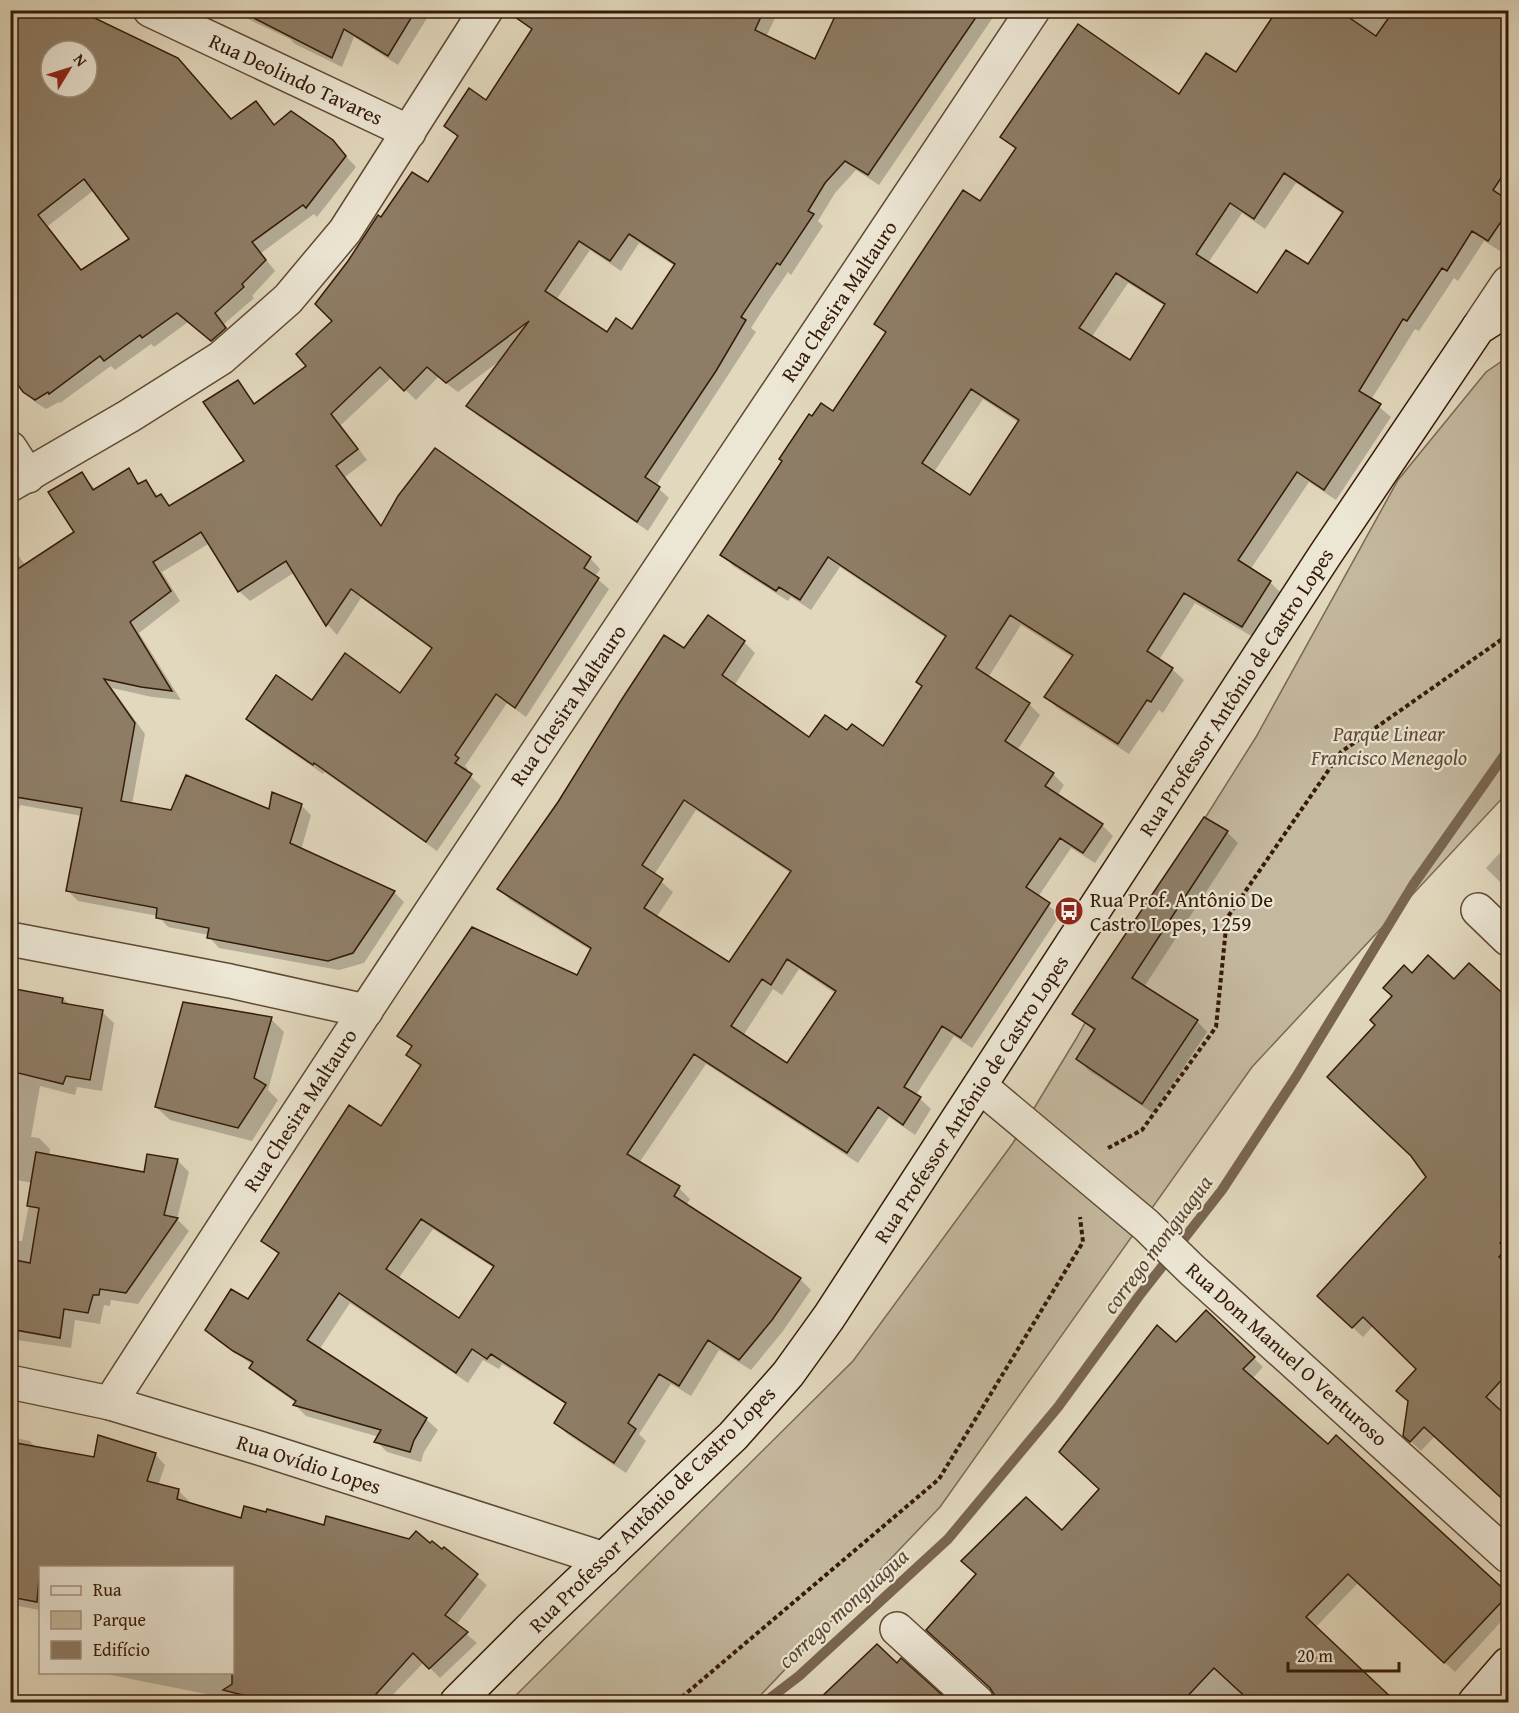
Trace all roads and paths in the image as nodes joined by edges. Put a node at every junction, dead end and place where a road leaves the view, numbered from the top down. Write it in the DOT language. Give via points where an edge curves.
graph roads {
  1 [pos="150,10"];
  2 [pos="486,10"];
  3 [pos="1032,10"];
  4 [pos="410,132"];
  5 [pos="1509,284"];
  6 [pos="1509,309"];
  7 [pos="1478,328"];
  8 [pos="10,448"];
  9 [pos="19,481"];
  10 [pos="1478,910"];
  11 [pos="10,939"];
  12 [pos="1509,939"];
  13 [pos="366,1011"];
  14 [pos="980,1086"];
  15 [pos="10,1382"];
  16 [pos="110,1403"];
  17 [pos="1509,1556"];
  18 [pos="604,1559"];
  19 [pos="897,1629"];
  20 [pos="1507,1669"];
  21 [pos="457,1702"];
  22 [pos="977,1702"];
  23 [pos="1475,1702"];
  1 -- 4 [label="street, Rua Deolindo Tavares"];
  2 -- 4 [label="street"];
  3 -- 13 [label="street, Rua Chesira Maltauro"];
  4 -- 9 [label="street" via="345,231 288,299 221,358"];
  5 -- 7 [label="street, Rua Professor Antônio de Castro Lopes"];
  6 -- 7 [label="street"];
  7 -- 14 [label="street, Rua Professor Antônio de Castro Lopes" via="1325,555"];
  8 -- 9 [label="street"];
  10 -- 12 [label="street"];
  11 -- 13 [label="street"];
  13 -- 16 [label="street, Rua Chesira Maltauro"];
  14 -- 17 [label="street, Rua Dom Manuel O Venturoso" via="1146,1226"];
  14 -- 18 [label="street, Rua Professor Antônio de Castro Lopes" via="788,1374 733,1436"];
  15 -- 16 [label="street, Rua Ovídio Lopes"];
  16 -- 18 [label="street, Rua Ovídio Lopes"];
  18 -- 21 [label="street, Rua Professor Antônio de Castro Lopes"];
  19 -- 22 [label="street"];
  20 -- 23 [label="street"];
}
